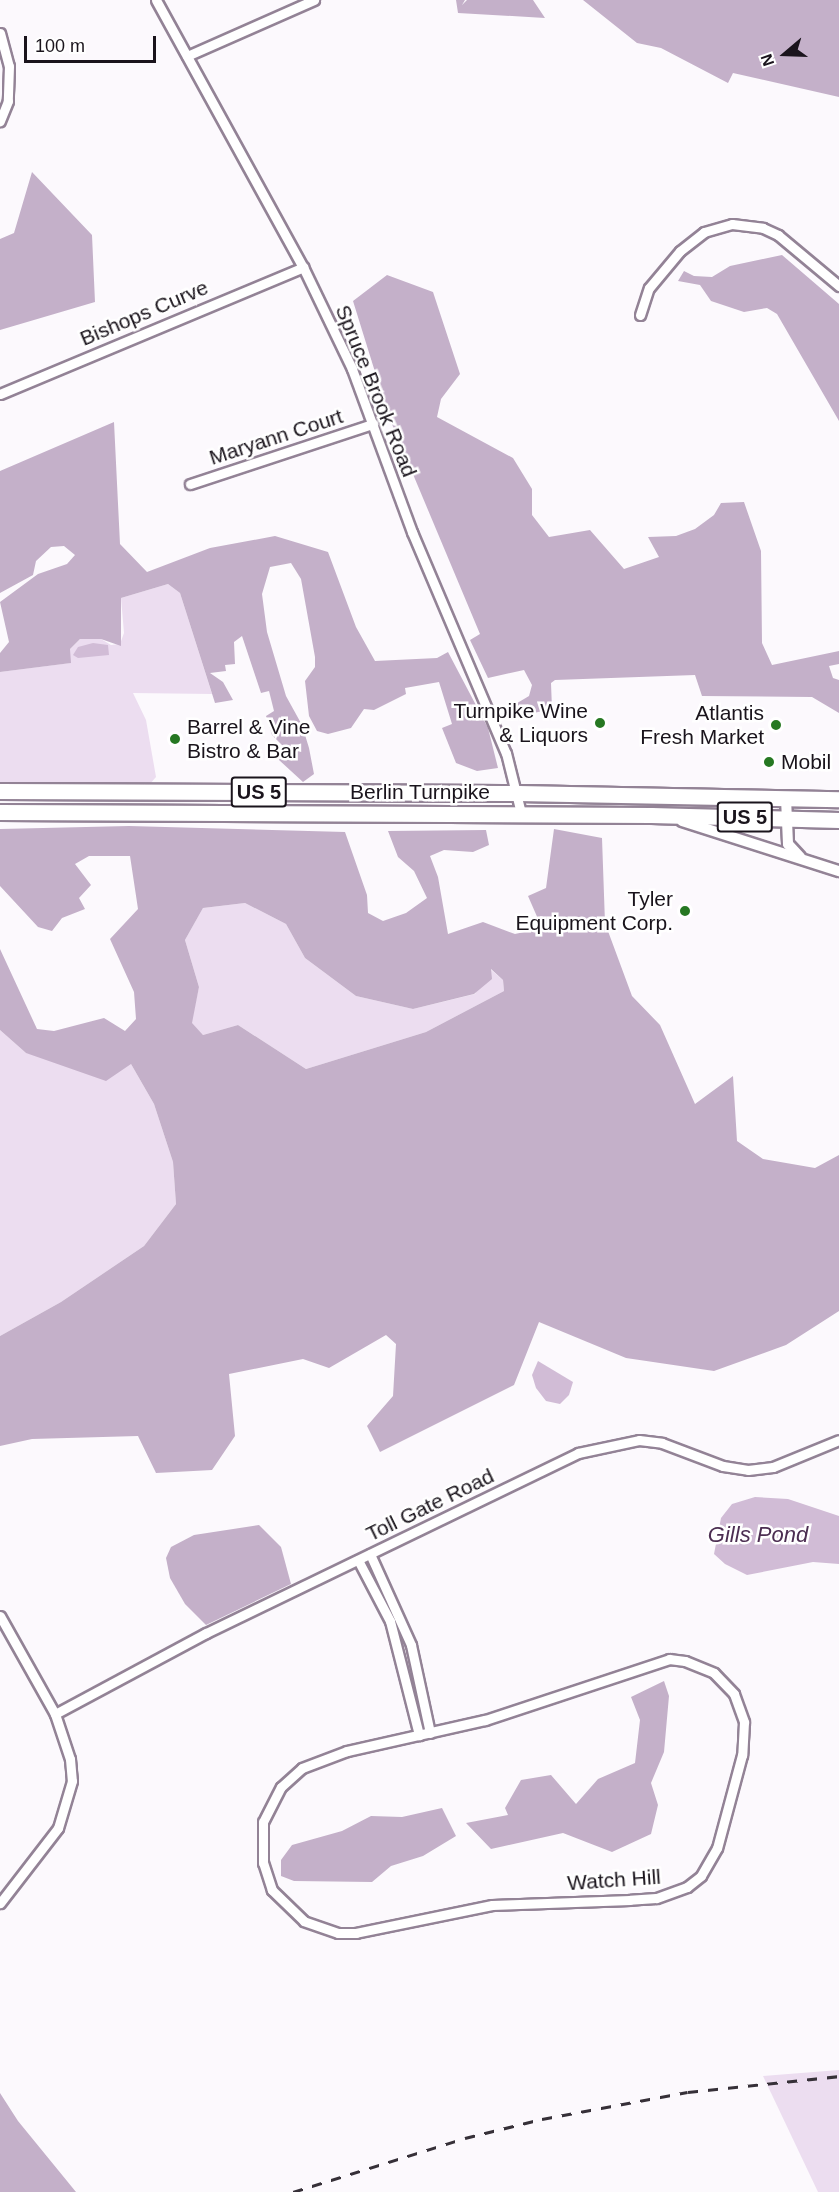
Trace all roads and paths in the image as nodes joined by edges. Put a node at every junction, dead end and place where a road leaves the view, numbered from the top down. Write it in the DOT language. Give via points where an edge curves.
graph roads {
  1 [pos="156,0"];
  2 [pos="314,0"];
  3 [pos="0,33"];
  4 [pos="187,56"];
  5 [pos="0,121"];
  6 [pos="303,267"];
  7 [pos="839,286"];
  8 [pos="640,315"];
  9 [pos="0,393"];
  10 [pos="373,424"];
  11 [pos="190,484"];
  12 [pos="0,791"];
  13 [pos="518,793"];
  14 [pos="786,798"];
  15 [pos="839,800"];
  16 [pos="0,812"];
  17 [pos="520,813"];
  18 [pos="651,814"];
  19 [pos="786,819"];
  20 [pos="839,820"];
  21 [pos="808,861"];
  22 [pos="839,871"];
  23 [pos="839,1440"];
  24 [pos="370,1554"];
  25 [pos="358,1560"];
  26 [pos="388,1589"];
  27 [pos="377,1593"];
  28 [pos="1,1620"];
  29 [pos="417,1674"];
  30 [pos="405,1677"];
  31 [pos="55,1714"];
  32 [pos="430,1733"];
  33 [pos="418,1736"];
  34 [pos="0,1903"];
  1 -- 4 [label="street, Spruce Brook Road"];
  2 -- 4 [label="street"];
  3 -- 5 [label="street" via="9,66 8,101"];
  4 -- 6 [label="street, Spruce Brook Road"];
  6 -- 9 [label="street, Bishops Curve"];
  6 -- 10 [label="street, Spruce Brook Road" via="348,360"];
  7 -- 8 [label="street" via="778,235 763,228 732,224 704,232 680,251 649,288"];
  10 -- 11 [label="street, Maryann Court"];
  10 -- 13 [label="street, Spruce Brook Road" via="412,532 498,734"];
  12 -- 13 [label="highway, Berlin Turnpike / US 5"];
  13 -- 14 [label="highway, Berlin Turnpike / US 5"];
  13 -- 17 [label="street, Spruce Brook Road"];
  14 -- 15 [label="highway, Berlin Turnpike / US 5"];
  14 -- 19 [label="street"];
  16 -- 17 [label="highway, Berlin Turnpike / US 5"];
  17 -- 18 [label="highway, Berlin Turnpike / US 5"];
  18 -- 19 [label="highway, Berlin Turnpike / US 5"];
  18 -- 21 [label="street" via="713,829"];
  19 -- 20 [label="highway, Berlin Turnpike / US 5"];
  19 -- 21 [label="street" via="792,852"];
  21 -- 22 [label="street"];
  23 -- 24 [label="street, Toll Gate Road" via="773,1467 748,1470 723,1466 662,1443 639,1440 598,1446 552,1464"];
  24 -- 25 [label="street, Toll Gate Road"];
  24 -- 26 [label="street"];
  25 -- 27 [label="street"];
  25 -- 31 [label="street, Toll Gate Road" via="170,1651"];
  26 -- 27 [label="street"];
  26 -- 29 [label="street" via="411,1645"];
  27 -- 30 [label="street" via="390,1621"];
  28 -- 31 [label="street"];
  29 -- 30 [label="street"];
  29 -- 32 [label="street"];
  30 -- 33 [label="street"];
  31 -- 34 [label="street" via="70,1759 70,1798 54,1835"];
  32 -- 33 [label="street, Watch Hill"];
  32 -- 33 [label="street, Watch Hill" via="669,1659 702,1666 726,1684 741,1708 744,1737 710,1864 701,1876 674,1893 598,1903 492,1905 356,1933 338,1933 304,1921 272,1890 262,1863 261,1835 273,1798 291,1777 316,1761"];
}
